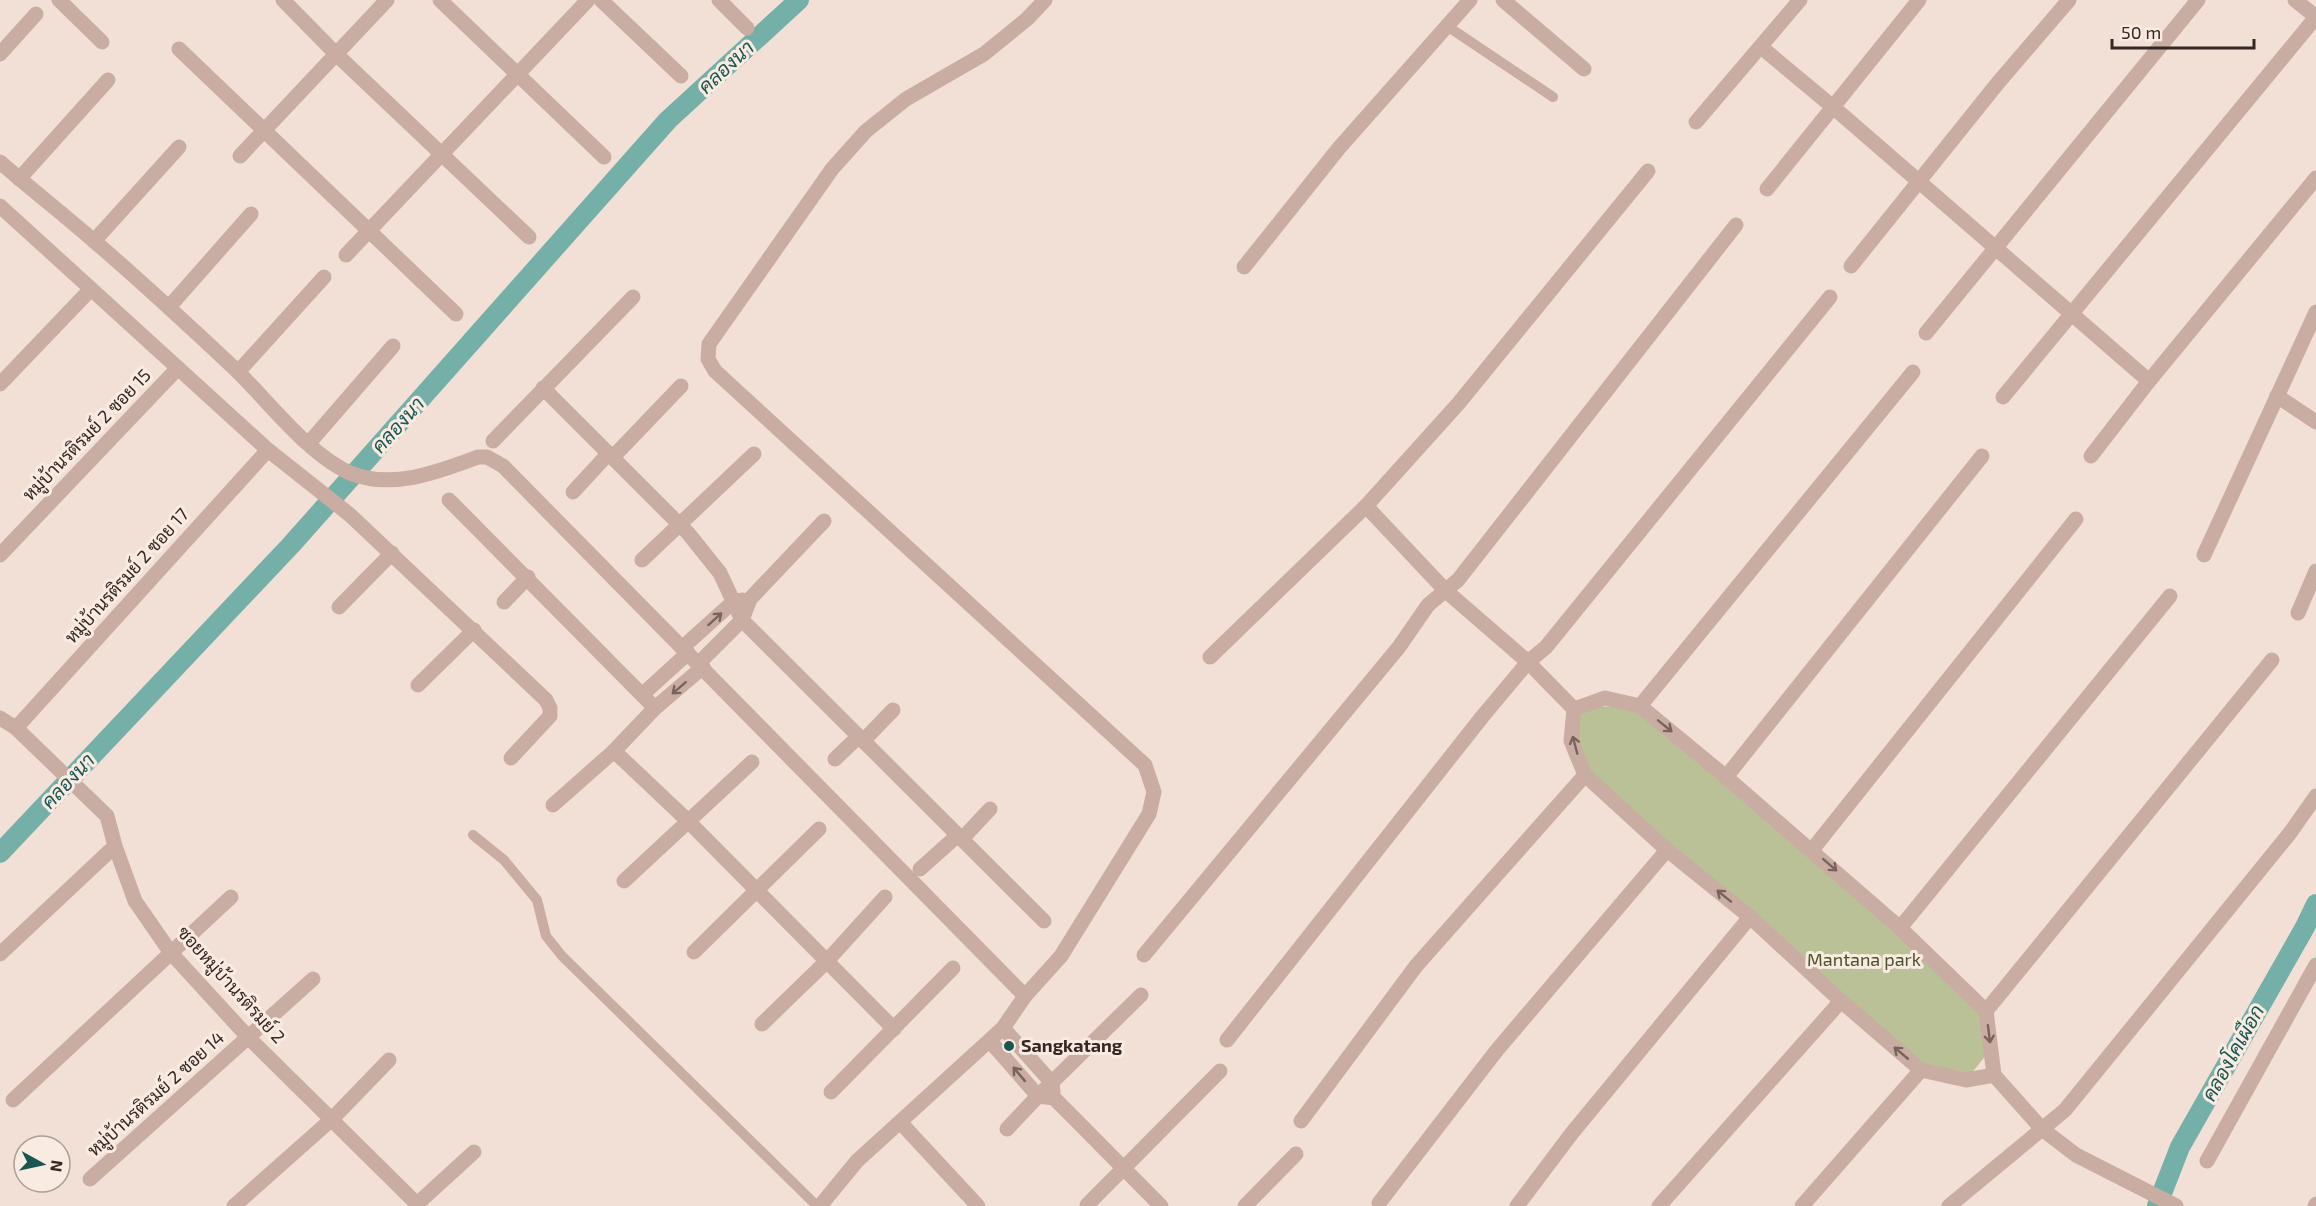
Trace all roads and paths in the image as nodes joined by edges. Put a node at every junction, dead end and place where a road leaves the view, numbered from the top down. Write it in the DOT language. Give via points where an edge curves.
graph roads {
  1 [pos="59,0"];
  2 [pos="283,0"];
  3 [pos="387,0"];
  4 [pos="441,0"];
  5 [pos="588,0"];
  6 [pos="601,0"];
  7 [pos="719,0"];
  8 [pos="1470,0"];
  9 [pos="1503,0"];
  10 [pos="1800,0"];
  11 [pos="1919,0"];
  12 [pos="2069,0"];
  13 [pos="2198,0"];
  14 [pos="2295,0"];
  15 [pos="1039,2"];
  16 [pos="36,14"];
  17 [pos="2316,17"];
  18 [pos="1447,26"];
  19 [pos="747,28"];
  20 [pos="102,42"];
  21 [pos="1761,47"];
  22 [pos="179,49"];
  23 [pos="0,54"];
  24 [pos="336,54"];
  25 [pos="1584,69"];
  26 [pos="518,74"];
  27 [pos="681,76"];
  28 [pos="108,80"];
  29 [pos="1553,97"];
  30 [pos="1833,107"];
  31 [pos="1696,122"];
  32 [pos="264,130"];
  33 [pos="179,147"];
  34 [pos="442,155"];
  35 [pos="240,156"];
  36 [pos="604,157"];
  37 [pos="0,162"];
  38 [pos="1648,171"];
  39 [pos="2316,178"];
  40 [pos="19,179"];
  41 [pos="1919,182"];
  42 [pos="1767,189"];
  43 [pos="2,213"];
  44 [pos="250,214"];
  45 [pos="1736,225"];
  46 [pos="370,231"];
  47 [pos="529,237"];
  48 [pos="94,241"];
  49 [pos="1996,247"];
  50 [pos="346,255"];
  51 [pos="1851,266"];
  52 [pos="1244,267"];
  53 [pos="324,277"];
  54 [pos="91,289"];
  55 [pos="633,297"];
  56 [pos="1830,297"];
  57 [pos="169,307"];
  58 [pos="2316,312"];
  59 [pos="2072,313"];
  60 [pos="456,314"];
  61 [pos="1926,333"];
  62 [pos="393,346"];
  63 [pos="178,368"];
  64 [pos="238,372"];
  65 [pos="1912,372"];
  66 [pos="2149,381"];
  67 [pos="0,384"];
  68 [pos="681,386"];
  69 [pos="543,388"];
  70 [pos="2277,396"];
  71 [pos="2003,398"];
  72 [pos="2316,422"];
  73 [pos="493,441"];
  74 [pos="309,444"];
  75 [pos="268,450"];
  76 [pos="754,454"];
  77 [pos="611,455"];
  78 [pos="1982,456"];
  79 [pos="2091,456"];
  80 [pos="573,492"];
  81 [pos="449,500"];
  82 [pos="1366,506"];
  83 [pos="2076,519"];
  84 [pos="824,521"];
  85 [pos="680,524"];
  86 [pos="392,553"];
  87 [pos="0,555"];
  88 [pos="2204,555"];
  89 [pos="642,560"];
  90 [pos="2316,571"];
  91 [pos="528,577"];
  92 [pos="1446,591"];
  93 [pos="2170,596"];
  94 [pos="750,599"];
  95 [pos="504,602"];
  96 [pos="734,602"];
  97 [pos="339,607"];
  98 [pos="2298,613"];
  99 [pos="742,620"];
  100 [pos="474,630"];
  101 [pos="1210,657"];
  102 [pos="693,658"];
  103 [pos="2272,660"];
  104 [pos="1528,662"];
  105 [pos="418,685"];
  106 [pos="643,694"];
  107 [pos="1640,706"];
  108 [pos="655,708"];
  109 [pos="1574,709"];
  110 [pos="893,710"];
  111 [pos="0,718"];
  112 [pos="15,728"];
  113 [pos="861,739"];
  114 [pos="614,751"];
  115 [pos="511,758"];
  116 [pos="835,759"];
  117 [pos="752,762"];
  118 [pos="1585,776"];
  119 [pos="1726,777"];
  120 [pos="2316,796"];
  121 [pos="553,805"];
  122 [pos="990,809"];
  123 [pos="687,820"];
  124 [pos="819,829"];
  125 [pos="473,835"];
  126 [pos="960,837"];
  127 [pos="115,846"];
  128 [pos="1667,850"];
  129 [pos="1812,850"];
  130 [pos="920,869"];
  131 [pos="624,881"];
  132 [pos="756,889"];
  133 [pos="231,897"];
  134 [pos="885,897"];
  135 [pos="1750,917"];
  136 [pos="1044,921"];
  137 [pos="1900,928"];
  138 [pos="693,952"];
  139 [pos="171,953"];
  140 [pos="0,954"];
  141 [pos="1144,955"];
  142 [pos="827,961"];
  143 [pos="2316,965"];
  144 [pos="953,968"];
  145 [pos="313,979"];
  146 [pos="1141,995"];
  147 [pos="1025,996"];
  148 [pos="1841,1001"];
  149 [pos="1986,1011"];
  150 [pos="762,1024"];
  151 [pos="1003,1028"];
  152 [pos="894,1029"];
  153 [pos="248,1037"];
  154 [pos="1227,1040"];
  155 [pos="990,1041"];
  156 [pos="389,1060"];
  157 [pos="1921,1070"];
  158 [pos="1220,1071"];
  159 [pos="1994,1075"];
  160 [pos="1053,1090"];
  161 [pos="831,1092"];
  162 [pos="1038,1095"];
  163 [pos="13,1100"];
  164 [pos="332,1119"];
  165 [pos="1301,1121"];
  166 [pos="900,1122"];
  167 [pos="1007,1129"];
  168 [pos="2042,1129"];
  169 [pos="474,1152"];
  170 [pos="1296,1154"];
  171 [pos="2207,1161"];
  172 [pos="1124,1168"];
  173 [pos="90,1179"];
  174 [pos="1379,1203"];
  175 [pos="418,1205"];
  176 [pos="1087,1205"];
  177 [pos="234,1206"];
  178 [pos="819,1206"];
  179 [pos="978,1206"];
  180 [pos="1161,1206"];
  181 [pos="1245,1206"];
  182 [pos="1518,1206"];
  183 [pos="1659,1206"];
  184 [pos="1802,1206"];
  185 [pos="1949,1206"];
  186 [pos="2176,1206"];
  1 -- 20 [label="street"];
  2 -- 24 [label="street"];
  3 -- 24 [label="street"];
  4 -- 26 [label="street"];
  5 -- 26 [label="street"];
  6 -- 27 [label="street"];
  7 -- 19 [label="street"];
  8 -- 18 [label="street"];
  9 -- 25 [label="street"];
  10 -- 21 [label="street"];
  11 -- 30 [label="street"];
  12 -- 41 [label="street"];
  13 -- 49 [label="street"];
  14 -- 17 [label="street"];
  15 -- 147 [label="street" via="1027,19 984,54 906,99 866,130 832,169 709,344 708,359 715,371 1145,765 1154,792 1149,814 1067,948"];
  16 -- 23 [label="street"];
  17 -- 59 [label="street"];
  18 -- 29 [label="lane"];
  18 -- 52 [label="street" via="1339,148"];
  21 -- 30 [label="street"];
  21 -- 31 [label="street"];
  22 -- 32 [label="street"];
  24 -- 32 [label="street"];
  24 -- 34 [label="street"];
  26 -- 34 [label="street"];
  26 -- 36 [label="street"];
  28 -- 40 [label="street"];
  30 -- 41 [label="street"];
  30 -- 42 [label="street"];
  32 -- 35 [label="street"];
  32 -- 46 [label="street"];
  33 -- 48 [label="street"];
  34 -- 46 [label="street"];
  34 -- 47 [label="street"];
  37 -- 40 [label="street"];
  38 -- 82 [label="street" via="1458,404"];
  39 -- 66 [label="street"];
  40 -- 48 [label="street"];
  41 -- 49 [label="street"];
  41 -- 51 [label="street"];
  43 -- 54 [label="street"];
  44 -- 57 [label="street"];
  45 -- 92 [label="street"];
  46 -- 50 [label="street"];
  46 -- 60 [label="street"];
  48 -- 57 [label="street"];
  49 -- 59 [label="street"];
  49 -- 61 [label="street"];
  53 -- 64 [label="street"];
  54 -- 63 [label="street"];
  54 -- 67 [label="street"];
  55 -- 69 [label="street"];
  56 -- 104 [label="street" via="1546,646"];
  57 -- 64 [label="street"];
  58 -- 70 [label="street"];
  59 -- 66 [label="street"];
  59 -- 71 [label="street"];
  62 -- 74 [label="street"];
  63 -- 75 [label="street"];
  63 -- 87 [label="street, หมู่บ้านรติรมย์ 2 ซอย 15"];
  64 -- 74 [label="street"];
  65 -- 107 [label="street"];
  66 -- 79 [label="street"];
  68 -- 77 [label="street"];
  69 -- 73 [label="street"];
  69 -- 77 [label="street"];
  70 -- 72 [label="street"];
  70 -- 88 [label="street"];
  74 -- 102 [label="street" via="351,473 380,479 418,477 478,457 492,459"];
  75 -- 86 [label="street"];
  75 -- 112 [label="street, หมู่บ้านรติรมย์ 2 ซอย 17"];
  76 -- 85 [label="street"];
  77 -- 80 [label="street"];
  77 -- 85 [label="street"];
  78 -- 119 [label="street"];
  81 -- 91 [label="street"];
  82 -- 92 [label="street"];
  82 -- 101 [label="street"];
  83 -- 129 [label="street"];
  84 -- 94 [label="street"];
  85 -- 89 [label="street"];
  85 -- 96 [label="street" via="720,573"];
  86 -- 97 [label="street"];
  86 -- 100 [label="street"];
  90 -- 98 [label="street"];
  91 -- 95 [label="street"];
  91 -- 106 [label="street"];
  92 -- 104 [label="street"];
  92 -- 141 [label="street" via="1428,605 1399,647"];
  93 -- 137 [label="street"];
  94 -- 96 [label="street"];
  94 -- 99 [label="street"];
  96 -- 99 [label="street"];
  102 -- 96 [label="street, one-way"];
  99 -- 102 [label="street"];
  99 -- 113 [label="street"];
  100 -- 105 [label="street"];
  100 -- 115 [label="street" via="550,708 550,716"];
  102 -- 106 [label="street"];
  102 -- 108 [label="street, one-way"];
  102 -- 147 [label="street"];
  103 -- 149 [label="street"];
  104 -- 109 [label="street"];
  104 -- 154 [label="street"];
  106 -- 108 [label="street"];
  107 -- 109 [label="street" via="1605,698"];
  107 -- 119 [label="street, one-way"];
  108 -- 114 [label="street"];
  118 -- 109 [label="street, one-way" via="1572,741"];
  110 -- 113 [label="street"];
  111 -- 112 [label="street, ซอยหมู่บ้านรติรมย์ 2"];
  112 -- 127 [label="street, ซอยหมู่บ้านรติรมย์ 2" via="107,816"];
  113 -- 116 [label="street"];
  113 -- 126 [label="street"];
  114 -- 121 [label="street"];
  114 -- 123 [label="street"];
  117 -- 123 [label="street"];
  118 -- 128 [label="street"];
  118 -- 165 [label="street" via="1416,966"];
  119 -- 129 [label="street"];
  120 -- 168 [label="street" via="2065,1110"];
  122 -- 126 [label="street"];
  123 -- 131 [label="street"];
  123 -- 132 [label="street"];
  124 -- 132 [label="street"];
  125 -- 178 [label="lane" via="504,860 537,900 546,936 562,956"];
  126 -- 130 [label="street"];
  126 -- 136 [label="street"];
  127 -- 139 [label="street, ซอยหมู่บ้านรติรมย์ 2" via="135,901"];
  127 -- 140 [label="street"];
  135 -- 128 [label="street, one-way"];
  128 -- 174 [label="street" via="1497,1050"];
  129 -- 137 [label="street, one-way"];
  132 -- 138 [label="street"];
  132 -- 142 [label="street"];
  133 -- 139 [label="street"];
  134 -- 142 [label="street"];
  135 -- 148 [label="street"];
  135 -- 182 [label="street" via="1572,1133"];
  137 -- 149 [label="street"];
  139 -- 153 [label="street, ซอยหมู่บ้านรติรมย์ 2"];
  139 -- 163 [label="street"];
  142 -- 150 [label="street"];
  142 -- 152 [label="street"];
  143 -- 171 [label="street"];
  144 -- 152 [label="street"];
  145 -- 153 [label="street, หมู่บ้านรติรมย์ 2 ซอย 14"];
  146 -- 160 [label="street"];
  147 -- 151 [label="street"];
  157 -- 148 [label="street, one-way"];
  148 -- 183 [label="street"];
  149 -- 159 [label="street, one-way"];
  151 -- 155 [label="street"];
  151 -- 160 [label="street"];
  152 -- 161 [label="street"];
  153 -- 164 [label="street, ซอยหมู่บ้านรติรมย์ 2"];
  153 -- 173 [label="street, หมู่บ้านรติรมย์ 2 ซอย 14"];
  162 -- 155 [label="street, one-way"];
  155 -- 166 [label="street"];
  156 -- 164 [label="street"];
  157 -- 159 [label="street" via="1966,1080"];
  157 -- 184 [label="street"];
  158 -- 172 [label="street"];
  159 -- 168 [label="street"];
  160 -- 162 [label="street"];
  160 -- 172 [label="street"];
  162 -- 167 [label="street"];
  164 -- 175 [label="street, ซอยหมู่บ้านรติรมย์ 2"];
  164 -- 177 [label="street"];
  166 -- 178 [label="street" via="857,1161"];
  166 -- 179 [label="street"];
  168 -- 185 [label="street"];
  168 -- 186 [label="street" via="2076,1155"];
  169 -- 175 [label="street"];
  170 -- 181 [label="street"];
  172 -- 176 [label="street"];
  172 -- 180 [label="street"];
}
